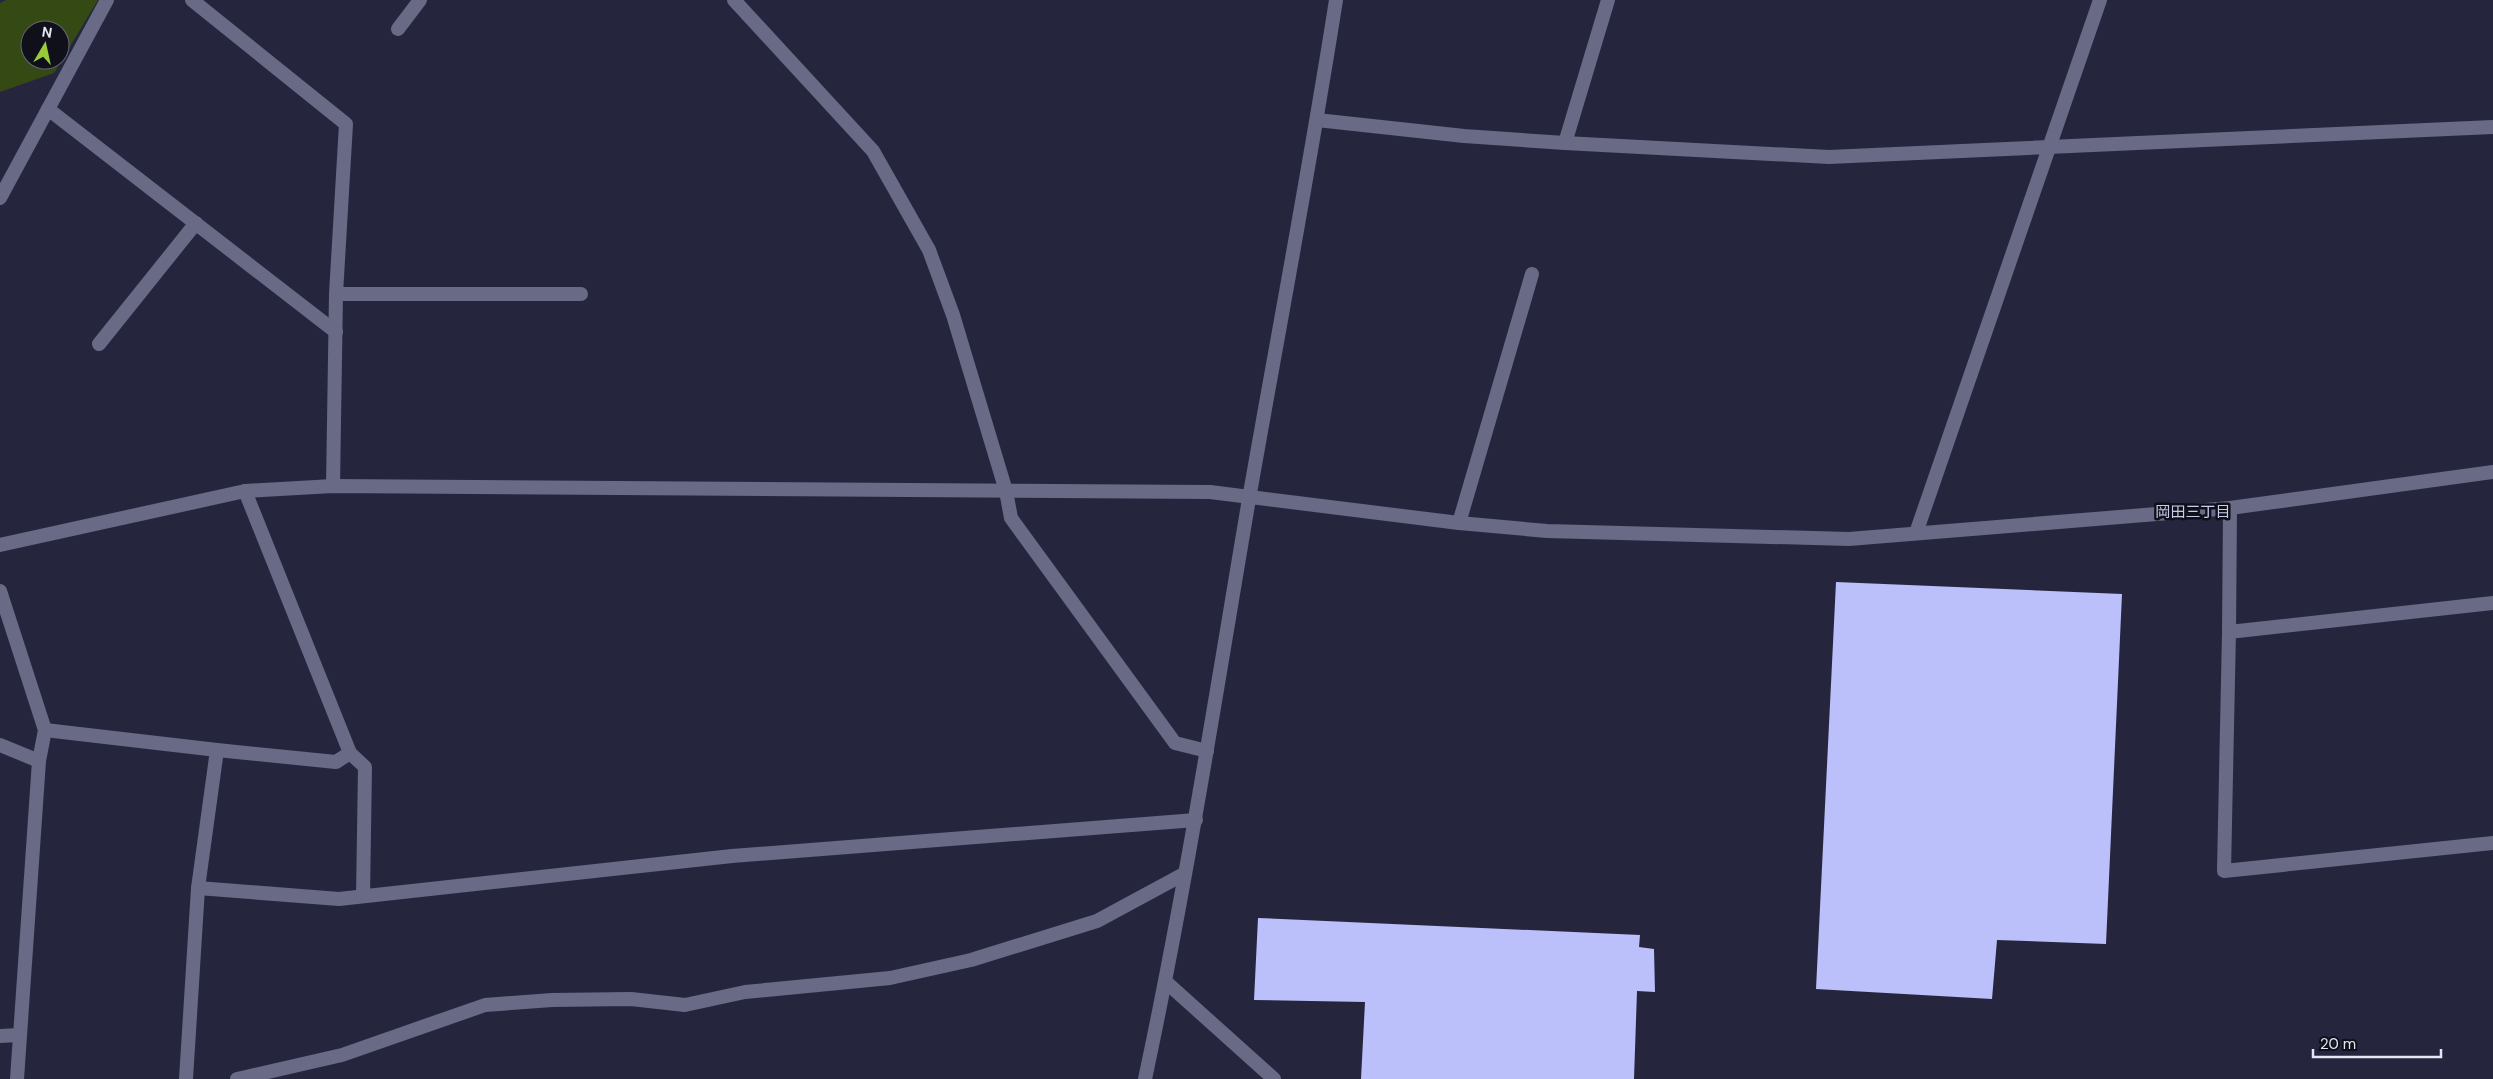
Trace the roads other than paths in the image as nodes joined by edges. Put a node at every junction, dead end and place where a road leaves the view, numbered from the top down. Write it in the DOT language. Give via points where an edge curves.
graph roads {
  1 [pos="107,0"];
  2 [pos="192,0"];
  3 [pos="420,0"];
  4 [pos="734,0"];
  5 [pos="1336,0"];
  6 [pos="1608,0"];
  7 [pos="2100,0"];
  8 [pos="398,28"];
  9 [pos="48,108"];
  10 [pos="1317,120"];
  11 [pos="2493,127"];
  12 [pos="1565,143"];
  13 [pos="2050,146"];
  14 [pos="0,198"];
  15 [pos="196,223"];
  16 [pos="1532,274"];
  17 [pos="336,294"];
  18 [pos="581,294"];
  19 [pos="336,332"];
  20 [pos="99,344"];
  21 [pos="2493,472"];
  22 [pos="333,486"];
  23 [pos="245,491"];
  24 [pos="1006,492"];
  25 [pos="1250,497"];
  26 [pos="2230,508"];
  27 [pos="1459,523"];
  28 [pos="1916,533"];
  29 [pos="0,545"];
  30 [pos="0,591"];
  31 [pos="2493,603"];
  32 [pos="2229,632"];
  33 [pos="45,730"];
  34 [pos="0,745"];
  35 [pos="217,750"];
  36 [pos="1207,751"];
  37 [pos="350,753"];
  38 [pos="39,762"];
  39 [pos="1196,820"];
  40 [pos="2493,843"];
  41 [pos="1184,874"];
  42 [pos="198,888"];
  43 [pos="363,896"];
  44 [pos="1166,982"];
  45 [pos="20,1034"];
  46 [pos="0,1036"];
  47 [pos="17,1079"];
  48 [pos="186,1079"];
  49 [pos="237,1079"];
  50 [pos="1145,1079"];
  51 [pos="1274,1079"];
  1 -- 9 [label="street"];
  2 -- 17 [label="street" via="346,124"];
  3 -- 8 [label="street"];
  4 -- 24 [label="street" via="873,152 929,250 953,316"];
  5 -- 10 [label="street"];
  6 -- 12 [label="street"];
  7 -- 13 [label="street"];
  9 -- 14 [label="street"];
  9 -- 15 [label="street"];
  10 -- 12 [label="street"];
  10 -- 25 [label="street"];
  11 -- 13 [label="street"];
  12 -- 13 [label="street" via="1829,157"];
  13 -- 28 [label="street"];
  15 -- 19 [label="street"];
  15 -- 20 [label="street"];
  16 -- 27 [label="street"];
  17 -- 18 [label="street"];
  17 -- 19 [label="street"];
  19 -- 22 [label="street"];
  21 -- 26 [label="street"];
  22 -- 23 [label="street"];
  22 -- 24 [label="street"];
  23 -- 29 [label="street"];
  23 -- 37 [label="street"];
  24 -- 25 [label="street" via="1210,492"];
  24 -- 36 [label="street" via="1011,518 1175,743"];
  25 -- 27 [label="street"];
  25 -- 36 [label="street"];
  26 -- 28 [label="street"];
  26 -- 32 [label="street"];
  27 -- 28 [label="street" via="1547,532 1849,539"];
  30 -- 33 [label="street"];
  31 -- 32 [label="street"];
  32 -- 40 [label="street" via="2224,871"];
  33 -- 35 [label="street"];
  33 -- 38 [label="street"];
  34 -- 38 [label="street"];
  35 -- 37 [label="street" via="336,762"];
  35 -- 42 [label="street"];
  36 -- 39 [label="street"];
  37 -- 43 [label="street" via="365,767"];
  38 -- 45 [label="street"];
  39 -- 41 [label="street"];
  39 -- 43 [label="street" via="732,856"];
  41 -- 44 [label="street"];
  41 -- 49 [label="street" via="1098,920 971,960 899,976 745,992 685,1005 631,999 552,1000 485,1006 342,1055"];
  42 -- 43 [label="street" via="339,899"];
  42 -- 48 [label="street"];
  44 -- 50 [label="street"];
  44 -- 51 [label="street"];
  45 -- 46 [label="street"];
  45 -- 47 [label="street"];
}
